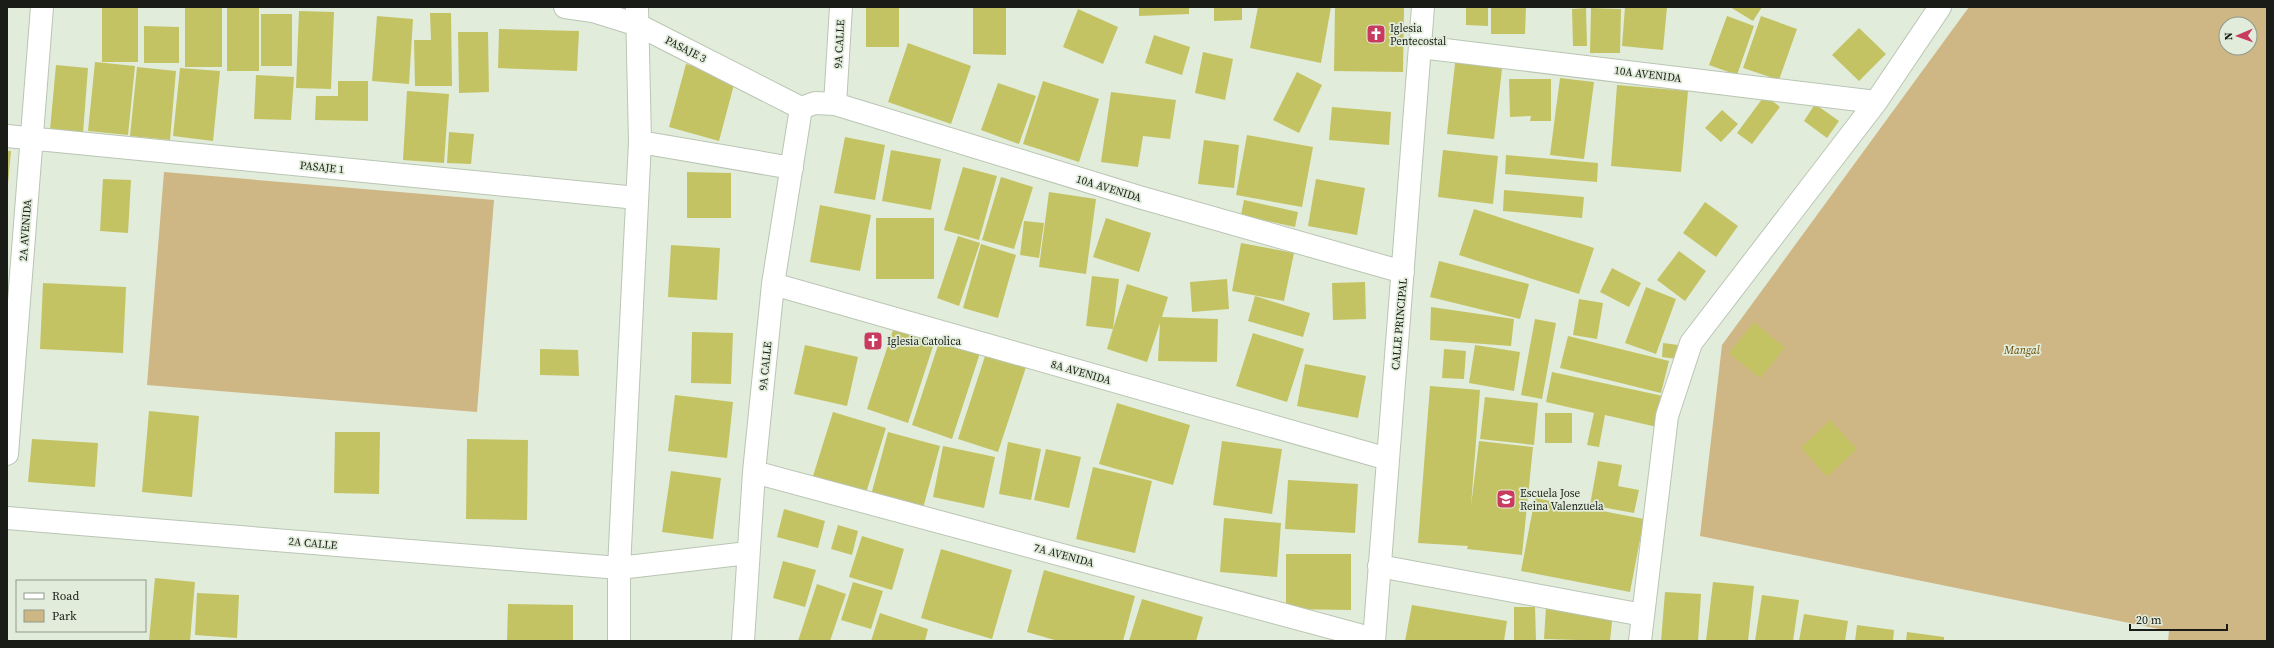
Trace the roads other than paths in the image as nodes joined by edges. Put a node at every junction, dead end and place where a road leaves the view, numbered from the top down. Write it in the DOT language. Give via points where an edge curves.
graph roads {
  1 [pos="42,7"];
  2 [pos="565,7"];
  3 [pos="841,7"];
  4 [pos="1423,7"];
  5 [pos="1940,7"];
  6 [pos="638,16"];
  7 [pos="1420,47"];
  8 [pos="1876,102"];
  9 [pos="817,105"];
  10 [pos="7,136"];
  11 [pos="32,139"];
  12 [pos="640,142"];
  13 [pos="792,168"];
  14 [pos="637,198"];
  15 [pos="1403,272"];
  16 [pos="773,284"];
  17 [pos="12,317"];
  18 [pos="7,454"];
  19 [pos="1388,459"];
  20 [pos="754,472"];
  21 [pos="7,518"];
  22 [pos="748,553"];
  23 [pos="1379,566"];
  24 [pos="619,568"];
  25 [pos="1643,615"];
  26 [pos="1374,640"];
  27 [pos="619,641"];
  28 [pos="742,641"];
  29 [pos="1640,641"];
  1 -- 11 [label="street, 2A AVENIDA"];
  2 -- 6 [label="street, PASAJE 3"];
  3 -- 9 [label="street, 9A CALLE"];
  4 -- 7 [label="street, CALLE PRINCIPAL"];
  5 -- 8 [label="street"];
  6 -- 9 [label="street, PASAJE 3"];
  6 -- 12 [label="street"];
  7 -- 8 [label="street, 10A AVENIDA"];
  7 -- 15 [label="street, CALLE PRINCIPAL"];
  8 -- 25 [label="street" via="1691,343 1667,416"];
  9 -- 13 [label="street, 9A CALLE"];
  9 -- 15 [label="street, 10A AVENIDA"];
  10 -- 11 [label="street, PASAJE 1"];
  11 -- 14 [label="street, PASAJE 1"];
  11 -- 17 [label="street, 2A AVENIDA"];
  12 -- 13 [label="street"];
  12 -- 14 [label="street"];
  13 -- 16 [label="street, 9A CALLE"];
  14 -- 24 [label="street"];
  15 -- 19 [label="street, CALLE PRINCIPAL"];
  16 -- 19 [label="street, 8A AVENIDA"];
  16 -- 20 [label="street, 9A CALLE"];
  17 -- 18 [label="street, 2A AVENIDA"];
  19 -- 23 [label="street, CALLE PRINCIPAL"];
  20 -- 22 [label="street, 9A CALLE"];
  20 -- 26 [label="street, 7A AVENIDA"];
  21 -- 24 [label="street, 2A CALLE"];
  22 -- 24 [label="street, 2A CALLE"];
  22 -- 28 [label="street, 9A CALLE"];
  23 -- 25 [label="street"];
  23 -- 26 [label="street, CALLE PRINCIPAL"];
  24 -- 27 [label="street"];
  25 -- 29 [label="street"];
}
